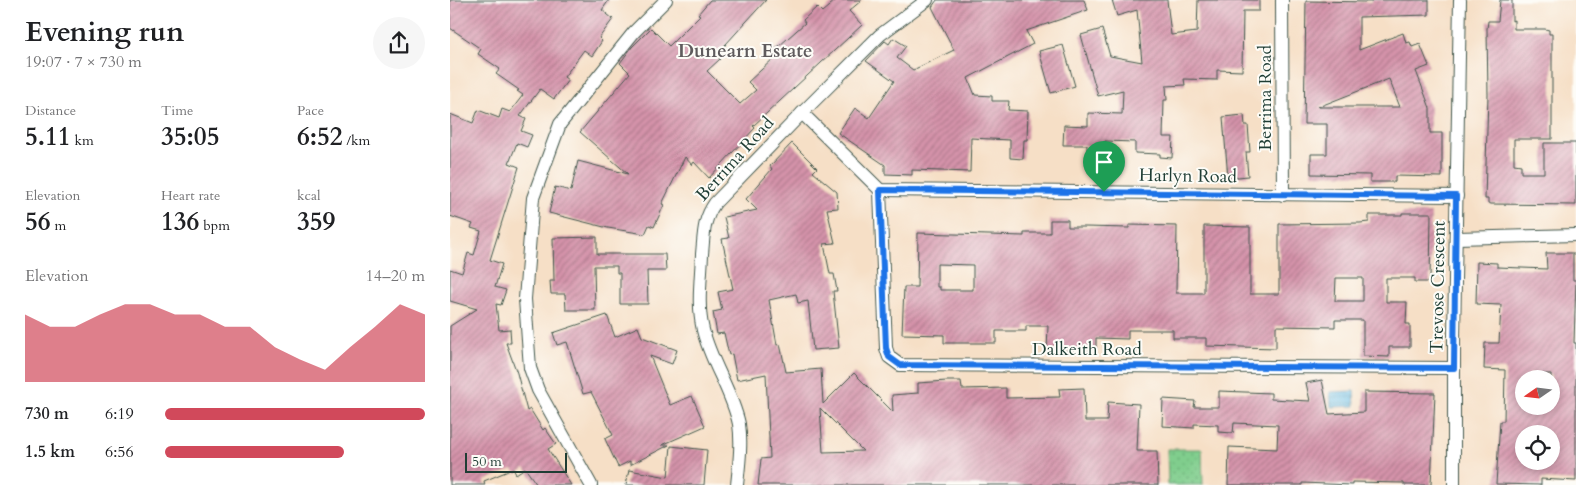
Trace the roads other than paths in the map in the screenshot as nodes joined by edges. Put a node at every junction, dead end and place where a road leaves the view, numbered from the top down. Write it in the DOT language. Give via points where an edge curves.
graph roads {
  1 [pos="666,0"];
  2 [pos="927,0"];
  3 [pos="1282,0"];
  4 [pos="1460,0"];
  5 [pos="802,113"];
  6 [pos="880,190"];
  7 [pos="1283,195"];
  8 [pos="1456,196"];
  9 [pos="1576,235"];
  10 [pos="1457,238"];
  11 [pos="1454,368"];
  12 [pos="591,485"];
  13 [pos="737,485"];
  14 [pos="1454,485"];
  1 -- 12 [label="street" via="634,32 560,124 533,198 525,299 530,368 538,390"];
  2 -- 5 [label="street, Berrima Road" via="880,35"];
  3 -- 7 [label="street, Berrima Road"];
  4 -- 8 [label="street, Trevose Crescent"];
  5 -- 6 [label="street"];
  5 -- 13 [label="street, Berrima Road" via="715,203 707,214 704,227 699,302 704,332 735,408 739,426"];
  6 -- 7 [label="street, Harlyn Road"];
  6 -- 11 [label="street, Dalkeith Road" via="886,348 889,357 900,365"];
  7 -- 8 [label="street, Harlyn Road"];
  8 -- 10 [label="street, Trevose Crescent"];
  9 -- 10 [label="street"];
  10 -- 11 [label="street, Trevose Crescent"];
  11 -- 14 [label="street, Trevose Crescent"];
}
